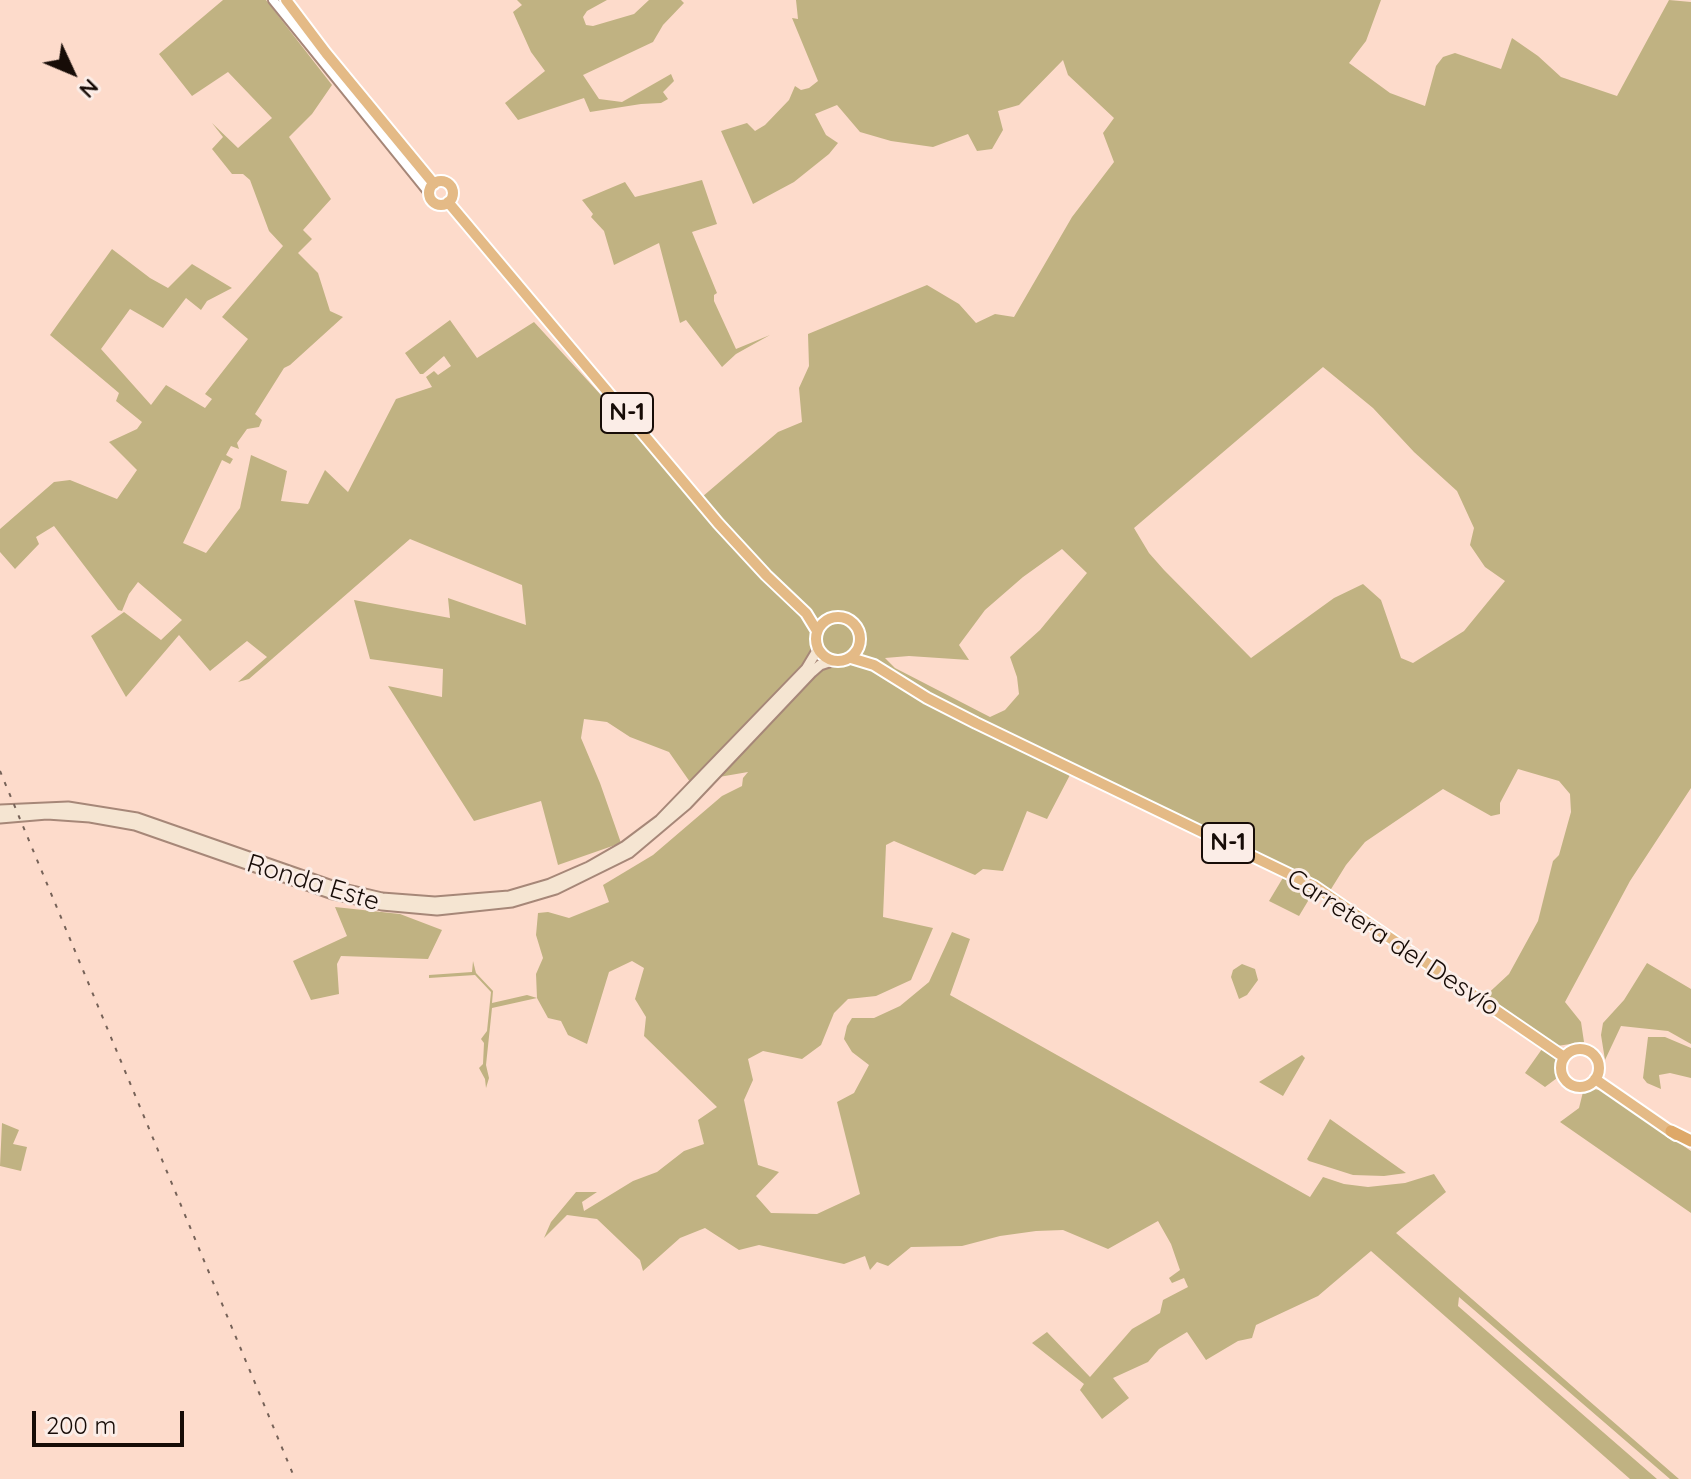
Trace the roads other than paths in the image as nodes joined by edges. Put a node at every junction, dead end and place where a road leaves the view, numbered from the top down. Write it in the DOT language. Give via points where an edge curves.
graph roads {
  1 [pos="273,0"];
  2 [pos="286,0"];
  3 [pos="289,13"];
  4 [pos="431,188"];
  5 [pos="448,202"];
  6 [pos="806,613"];
  7 [pos="829,619"];
  8 [pos="817,631"];
  9 [pos="860,645"];
  10 [pos="818,649"];
  11 [pos="851,658"];
  12 [pos="832,661"];
  13 [pos="874,665"];
  14 [pos="0,810"];
  15 [pos="0,818"];
  16 [pos="1564,1057"];
  17 [pos="1595,1079"];
  18 [pos="1671,1131"];
  19 [pos="1691,1143"];
  1 -- 3 [label="street"];
  2 -- 3 [label="highway"];
  3 -- 4 [label="highway, N-1"];
  4 -- 5 [label="highway, N-1" via="435,203"];
  4 -- 5 [label="highway, N-1" via="443,181 451,186"];
  5 -- 6 [label="highway, N-1" via="751,559"];
  6 -- 7 [label="highway, N-1"];
  6 -- 8 [label="highway, N-1"];
  7 -- 8 [label="highway"];
  7 -- 9 [label="highway, N-1" via="853,622"];
  8 -- 10 [label="highway, N-1"];
  9 -- 11 [label="highway"];
  9 -- 13 [label="highway, Carretera del Desvío / N-1"];
  10 -- 12 [label="highway"];
  10 -- 14 [label="main road, Ronda Este" via="806,669 660,820 589,867 509,896 435,902 382,898 127,816 68,807"];
  11 -- 12 [label="highway, N-1"];
  11 -- 13 [label="highway, Carretera del Desvío / N-1"];
  12 -- 15 [label="main road, Ronda Este" via="812,672 687,804 629,853 556,889 512,902 437,910 382,905 333,894 115,820 47,814"];
  13 -- 16 [label="highway, Carretera del Desvío / N-1" via="976,723 1314,886"];
  16 -- 17 [label="highway, N-1" via="1561,1069 1567,1082 1580,1088"];
  16 -- 17 [label="highway, N-1" via="1580,1049 1594,1054 1600,1068"];
  17 -- 18 [label="highway, N-1"];
  18 -- 19 [label="highway"];
}
